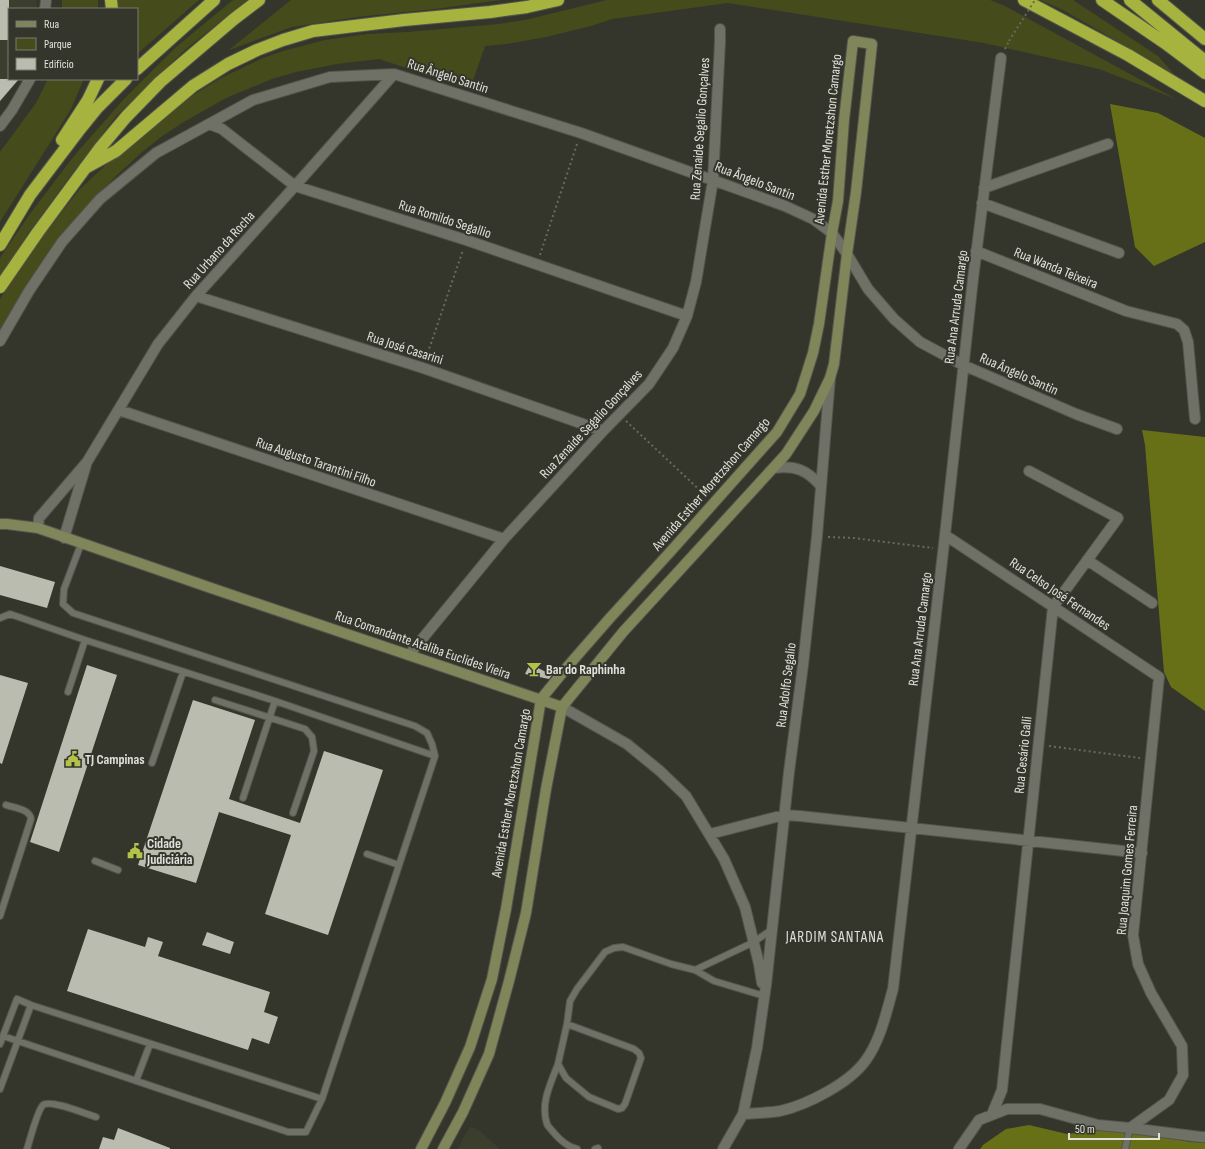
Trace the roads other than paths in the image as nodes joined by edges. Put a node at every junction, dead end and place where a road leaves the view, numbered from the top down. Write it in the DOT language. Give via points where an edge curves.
graph roads {
  1 [pos="214,0"];
  2 [pos="259,0"];
  3 [pos="558,0"];
  4 [pos="1024,0"];
  5 [pos="1102,0"];
  6 [pos="1130,0"];
  7 [pos="1158,0"];
  8 [pos="720,29"];
  9 [pos="1205,38"];
  10 [pos="1001,58"];
  11 [pos="1205,61"];
  12 [pos="138,68"];
  13 [pos="1205,73"];
  14 [pos="394,74"];
  15 [pos="29,80"];
  16 [pos="98,80"];
  17 [pos="125,80"];
  18 [pos="1205,101"];
  19 [pos="209,124"];
  20 [pos="0,126"];
  21 [pos="1108,144"];
  22 [pos="85,168"];
  23 [pos="713,180"];
  24 [pos="295,186"];
  25 [pos="984,188"];
  26 [pos="30,195"];
  27 [pos="982,203"];
  28 [pos="832,233"];
  29 [pos="0,245"];
  30 [pos="976,251"];
  31 [pos="1118,253"];
  32 [pos="847,254"];
  33 [pos="0,287"];
  34 [pos="196,296"];
  35 [pos="687,316"];
  36 [pos="0,341"];
  37 [pos="963,365"];
  38 [pos="830,378"];
  39 [pos="119,410"];
  40 [pos="1195,419"];
  41 [pos="1117,428"];
  42 [pos="603,430"];
  43 [pos="87,462"];
  44 [pos="774,468"];
  45 [pos="1029,471"];
  46 [pos="821,486"];
  47 [pos="0,524"];
  48 [pos="38,528"];
  49 [pos="945,535"];
  50 [pos="64,538"];
  51 [pos="504,539"];
  52 [pos="81,544"];
  53 [pos="1088,560"];
  54 [pos="1152,603"];
  55 [pos="1053,607"];
  56 [pos="0,618"];
  57 [pos="85,640"];
  58 [pos="409,655"];
  59 [pos="183,672"];
  60 [pos="1159,677"];
  61 [pos="68,692"];
  62 [pos="215,700"];
  63 [pos="541,700"];
  64 [pos="275,701"];
  65 [pos="562,707"];
  66 [pos="270,718"];
  67 [pos="435,756"];
  68 [pos="152,763"];
  69 [pos="243,798"];
  70 [pos="6,805"];
  71 [pos="293,813"];
  72 [pos="784,815"];
  73 [pos="911,828"];
  74 [pos="710,834"];
  75 [pos="1028,841"];
  76 [pos="1142,853"];
  77 [pos="367,854"];
  78 [pos="95,861"];
  79 [pos="399,865"];
  80 [pos="118,870"];
  81 [pos="0,916"];
  82 [pos="772,930"];
  83 [pos="754,942"];
  84 [pos="695,970"];
  85 [pos="764,996"];
  86 [pos="31,1005"];
  87 [pos="567,1024"];
  88 [pos="3,1036"];
  89 [pos="18,1042"];
  90 [pos="0,1044"];
  91 [pos="150,1044"];
  92 [pos="558,1064"];
  93 [pos="136,1082"];
  94 [pos="0,1089"];
  95 [pos="322,1099"];
  96 [pos="743,1114"];
  97 [pos="992,1114"];
  98 [pos="96,1117"];
  99 [pos="1130,1128"];
  100 [pos="1205,1137"];
  101 [pos="27,1149"];
  102 [pos="420,1149"];
  103 [pos="443,1149"];
  104 [pos="577,1149"];
  105 [pos="723,1149"];
  106 [pos="959,1149"];
  107 [pos="1125,1149"];
  1 -- 12 [label="highway"];
  2 -- 22 [label="highway" via="160,82 126,117"];
  3 -- 22 [label="highway" via="490,12 313,31 283,40 228,64 193,86 116,151"];
  4 -- 18 [label="highway" via="1128,54"];
  5 -- 13 [label="highway"];
  6 -- 11 [label="highway"];
  7 -- 9 [label="highway"];
  8 -- 23 [label="street, Rua Zenaide Segalio Gonçalves"];
  10 -- 25 [label="street, Rua Ana Arruda Camargo"];
  14 -- 19 [label="street" via="330,77 253,100"];
  14 -- 23 [label="street, Rua Ângelo Santin" via="581,133"];
  14 -- 24 [label="street, Rua Urbano da Rocha"];
  15 -- 20 [label="street"];
  16 -- 26 [label="highway"];
  17 -- 26 [label="highway" via="97,108"];
  19 -- 24 [label="street, Rua Romildo Segallio" via="222,130"];
  19 -- 36 [label="street" via="156,153 100,199 62,242"];
  21 -- 25 [label="street"];
  22 -- 33 [label="highway"];
  23 -- 28 [label="street, Rua Ângelo Santin" via="792,209 813,219"];
  23 -- 35 [label="street, Rua Zenaide Segalio Gonçalves" via="696,282"];
  24 -- 34 [label="street, Rua Urbano da Rocha"];
  24 -- 35 [label="street, Rua Romildo Segallio" via="466,240"];
  25 -- 27 [label="street, Rua Ana Arruda Camargo"];
  26 -- 29 [label="highway"];
  27 -- 30 [label="street, Rua Ana Arruda Camargo"];
  27 -- 31 [label="street"];
  28 -- 32 [label="street, Rua Ângelo Santin"];
  28 -- 32 [label="street, Avenida Esther Moretzshon Camargo" via="838,201 853,41 872,44"];
  28 -- 63 [label="street, Avenida Esther Moretzshon Camargo" via="813,353 800,394 777,432 608,619"];
  30 -- 37 [label="street, Rua Ana Arruda Camargo"];
  30 -- 40 [label="street, Rua Wanda Teixeira" via="1126,310 1177,324 1184,330 1188,342"];
  32 -- 37 [label="street, Rua Ângelo Santin" via="868,289 894,320 920,342"];
  32 -- 38 [label="street, Avenida Esther Moretzshon Camargo" via="834,364"];
  34 -- 39 [label="street, Rua Urbano da Rocha" via="158,344"];
  34 -- 42 [label="street, Rua José Casarini" via="423,368"];
  35 -- 42 [label="street, Rua Zenaide Segalio Gonçalves" via="673,348 649,384"];
  37 -- 41 [label="street, Rua Ângelo Santin" via="1076,414"];
  37 -- 49 [label="street, Rua Ana Arruda Camargo"];
  38 -- 44 [label="street, Avenida Esther Moretzshon Camargo" via="814,411"];
  38 -- 46 [label="street, Rua Adolfo Segalio"];
  39 -- 43 [label="street, Rua Urbano da Rocha"];
  39 -- 51 [label="street, Rua Augusto Tarantini Filho"];
  42 -- 51 [label="street, Rua Zenaide Segalio Gonçalves"];
  43 -- 48 [label="street, Rua Urbano da Rocha" via="39,518"];
  43 -- 50 [label="street, Rua Urbano da Rocha"];
  44 -- 46 [label="street" via="794,467 810,475"];
  44 -- 65 [label="street, Avenida Esther Moretzshon Camargo" via="623,632"];
  45 -- 53 [label="street" via="1118,518"];
  46 -- 72 [label="street, Rua Adolfo Segalio" via="803,665"];
  47 -- 48 [label="street, Rua Comandante Ataliba Euclides Vieira"];
  48 -- 50 [label="street, Rua Comandante Ataliba Euclides Vieira"];
  49 -- 55 [label="street, Rua Celso José Fernandes"];
  49 -- 73 [label="street, Rua Ana Arruda Camargo"];
  50 -- 52 [label="street, Rua Comandante Ataliba Euclides Vieira"];
  51 -- 58 [label="street, Rua Zenaide Segalio Gonçalves"];
  52 -- 58 [label="street, Rua Comandante Ataliba Euclides Vieira"];
  52 -- 67 [label="lane" via="64,589 63,604 73,613 415,726 427,733"];
  53 -- 54 [label="street"];
  53 -- 55 [label="street"];
  55 -- 60 [label="street, Rua Celso José Fernandes"];
  55 -- 75 [label="street, Rua Cesário Galli"];
  56 -- 57 [label="lane" via="10,614"];
  57 -- 59 [label="lane"];
  57 -- 61 [label="lane"];
  58 -- 63 [label="street, Rua Comandante Ataliba Euclides Vieira"];
  59 -- 64 [label="lane"];
  59 -- 68 [label="lane"];
  60 -- 76 [label="street, Rua Joaquim Gomes Ferreira"];
  62 -- 66 [label="lane"];
  63 -- 65 [label="street, Rua Comandante Ataliba Euclides Vieira"];
  63 -- 102 [label="street, Avenida Esther Moretzshon Camargo" via="492,979 470,1047 445,1103"];
  64 -- 66 [label="lane"];
  64 -- 67 [label="lane"];
  65 -- 74 [label="street, Rua Comandante Ataliba Euclides Vieira" via="627,744 660,771 686,796"];
  65 -- 103 [label="street, Avenida Esther Moretzshon Camargo" via="526,913 509,981 489,1054 464,1112"];
  66 -- 69 [label="lane"];
  66 -- 71 [label="lane" via="305,729 312,737 314,751"];
  67 -- 79 [label="lane"];
  70 -- 81 [label="lane" via="27,811 32,819"];
  72 -- 73 [label="street"];
  72 -- 74 [label="street"];
  72 -- 82 [label="street, Rua Adolfo Segalio"];
  73 -- 75 [label="street"];
  73 -- 96 [label="street, Rua Ana Arruda Camargo" via="893,989 880,1033 866,1061 848,1078 813,1100 779,1111"];
  74 -- 83 [label="street, Rua Comandante Ataliba Euclides Vieira" via="745,907"];
  75 -- 76 [label="street"];
  75 -- 97 [label="street, Rua Cesário Galli" via="1002,1090"];
  76 -- 99 [label="street, Rua Joaquim Gomes Ferreira" via="1133,935 1138,964 1151,993 1182,1046 1183,1075 1169,1100"];
  77 -- 79 [label="lane"];
  78 -- 80 [label="lane"];
  79 -- 95 [label="lane"];
  82 -- 83 [label="lane"];
  82 -- 85 [label="street, Rua Adolfo Segalio"];
  83 -- 84 [label="lane"];
  83 -- 85 [label="street, Rua Comandante Ataliba Euclides Vieira"];
  84 -- 85 [label="lane" via="714,981"];
  84 -- 87 [label="lane" via="623,947 614,948 605,952 577,989 570,1001"];
  85 -- 96 [label="street, Rua Adolfo Segalio" via="757,1048"];
  86 -- 88 [label="lane" via="17,999"];
  86 -- 89 [label="lane"];
  86 -- 91 [label="lane"];
  87 -- 92 [label="lane"];
  87 -- 92 [label="lane" via="634,1049 641,1058 625,1104 618,1109 589,1097 566,1078"];
  88 -- 89 [label="lane"];
  88 -- 90 [label="lane"];
  89 -- 93 [label="lane"];
  89 -- 94 [label="lane"];
  91 -- 93 [label="lane"];
  91 -- 95 [label="lane"];
  92 -- 104 [label="lane" via="546,1096 544,1109 547,1125 559,1139"];
  93 -- 95 [label="lane" via="288,1132 306,1132"];
  96 -- 105 [label="street, Rua Adolfo Segalio"];
  97 -- 99 [label="street" via="1008,1109 1040,1109 1098,1125"];
  97 -- 106 [label="street" via="979,1120"];
  98 -- 101 [label="lane" via="56,1104 43,1105"];
  99 -- 100 [label="street"];
  99 -- 107 [label="lane"];
}
